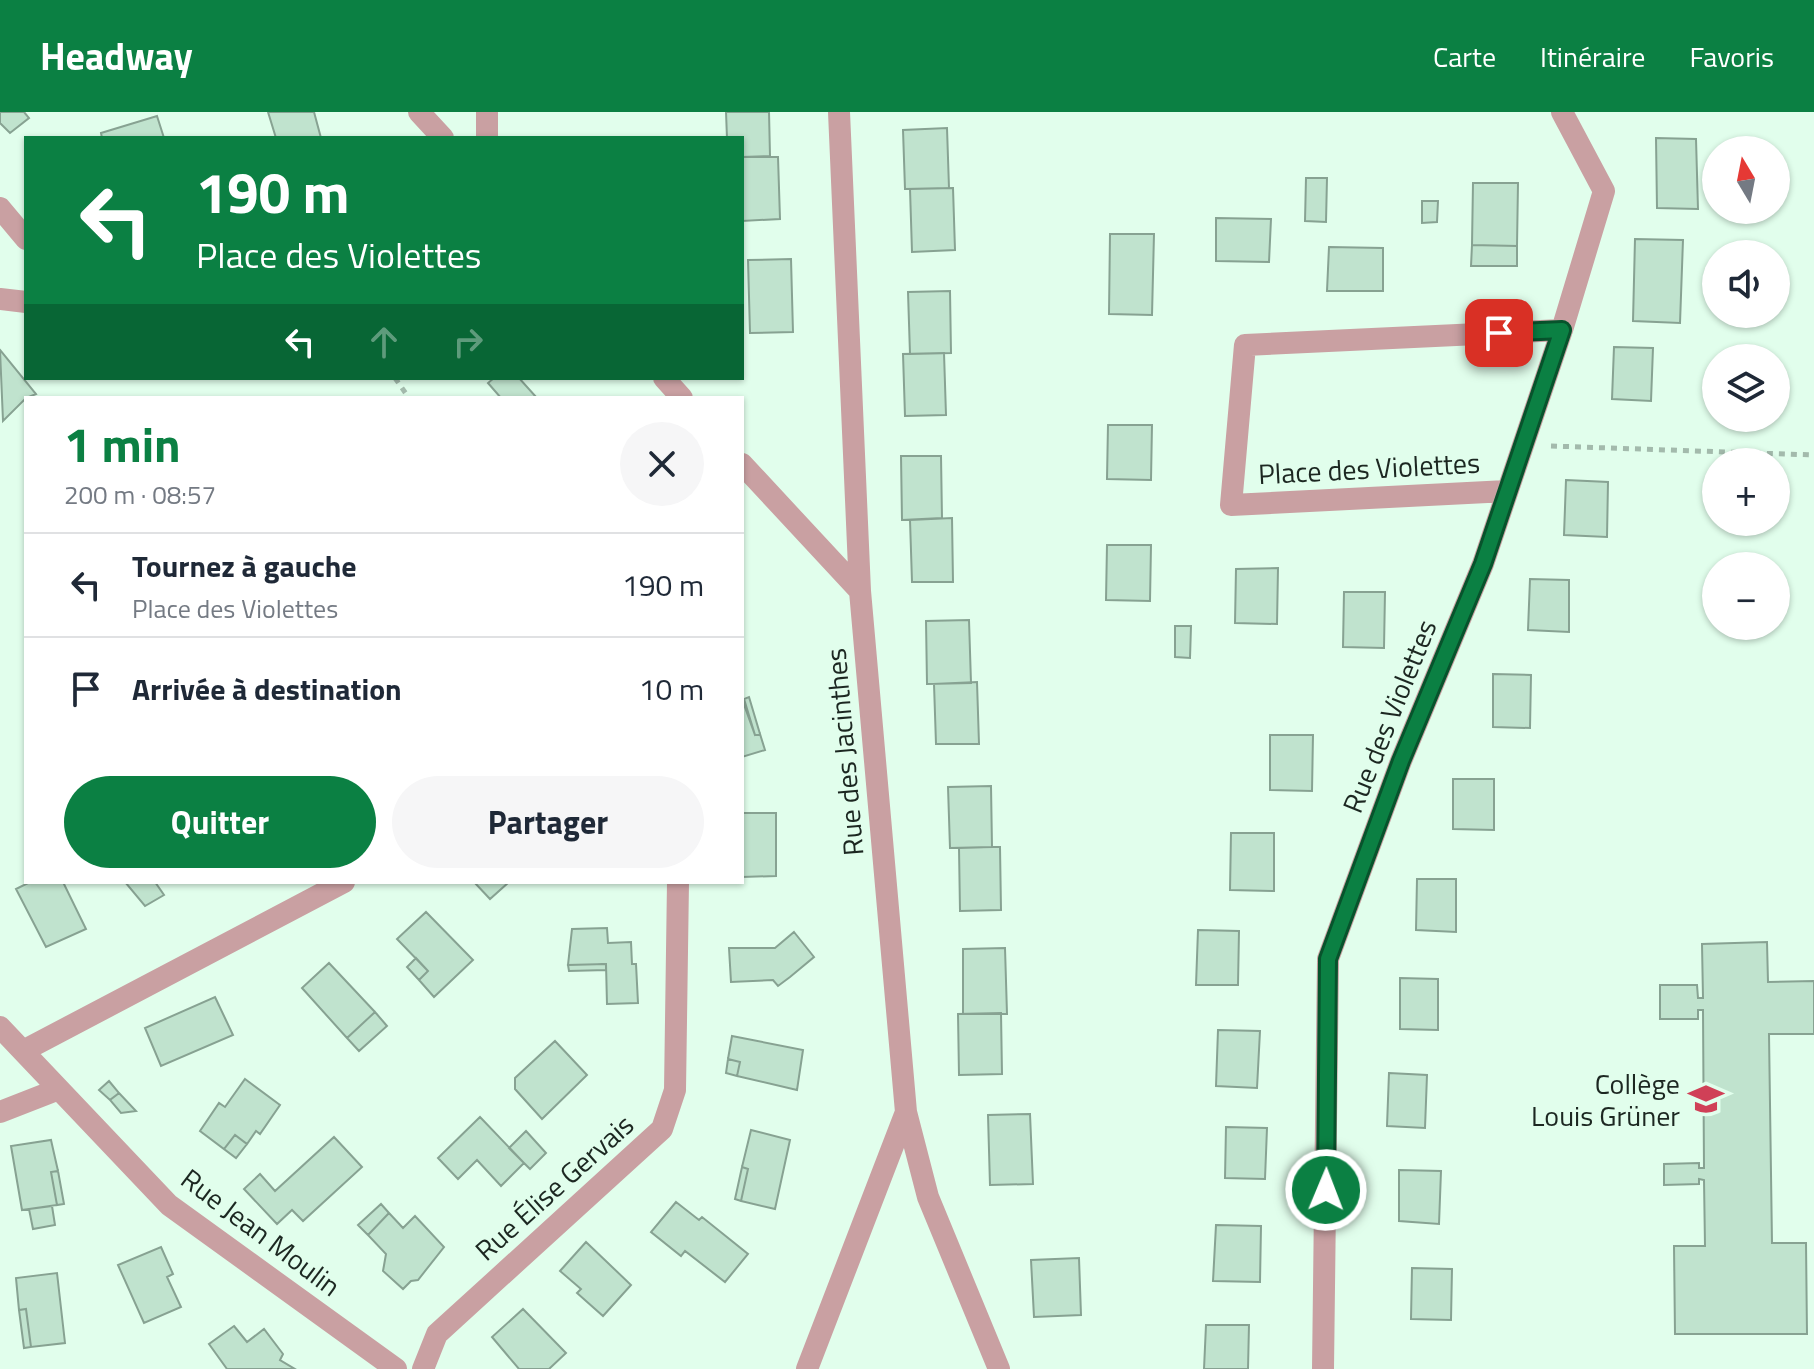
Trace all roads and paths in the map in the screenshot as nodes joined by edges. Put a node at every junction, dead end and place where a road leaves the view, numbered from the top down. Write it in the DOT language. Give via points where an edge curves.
graph roads {
  1 [pos="419,112"];
  2 [pos="487,112"];
  3 [pos="839,112"];
  4 [pos="1562,112"];
  5 [pos="441,136"];
  6 [pos="487,136"];
  7 [pos="0,208"];
  8 [pos="24,237"];
  9 [pos="0,299"];
  10 [pos="24,302"];
  11 [pos="1562,330"];
  12 [pos="666,380"];
  13 [pos="680,396"];
  14 [pos="1523,446"];
  15 [pos="1814,455"];
  16 [pos="744,466"];
  17 [pos="1507,491"];
  18 [pos="860,591"];
  19 [pos="340,884"];
  20 [pos="678,884"];
  21 [pos="0,1027"];
  22 [pos="23,1051"];
  23 [pos="59,1089"];
  24 [pos="0,1112"];
  25 [pos="906,1112"];
  26 [pos="396,1369"];
  27 [pos="423,1369"];
  28 [pos="807,1369"];
  29 [pos="999,1369"];
  30 [pos="1323,1369"];
  1 -- 5 [label="street"];
  2 -- 6 [label="street"];
  3 -- 18 [label="street, Rue des Jacinthes"];
  4 -- 11 [label="street, Rue des Violettes" via="1604,191"];
  7 -- 8 [label="street"];
  9 -- 10 [label="street"];
  11 -- 14 [label="street, Rue des Violettes"];
  11 -- 17 [label="street, Place des Violettes" via="1245,345 1231,505"];
  12 -- 13 [label="street"];
  14 -- 15 [label="path"];
  14 -- 17 [label="street, Rue des Violettes"];
  16 -- 18 [label="street"];
  17 -- 30 [label="street, Rue des Violettes" via="1328,959"];
  18 -- 25 [label="street, Rue des Jacinthes"];
  19 -- 22 [label="street"];
  20 -- 27 [label="street, Rue Élise Gervais" via="675,1090 662,1129 437,1334"];
  21 -- 22 [label="street, Rue Jean Moulin"];
  22 -- 23 [label="street, Rue Jean Moulin"];
  23 -- 24 [label="street"];
  23 -- 26 [label="street, Rue Jean Moulin" via="169,1205"];
  25 -- 28 [label="street"];
  25 -- 29 [label="street, Rue des Jacinthes" via="928,1197"];
}
